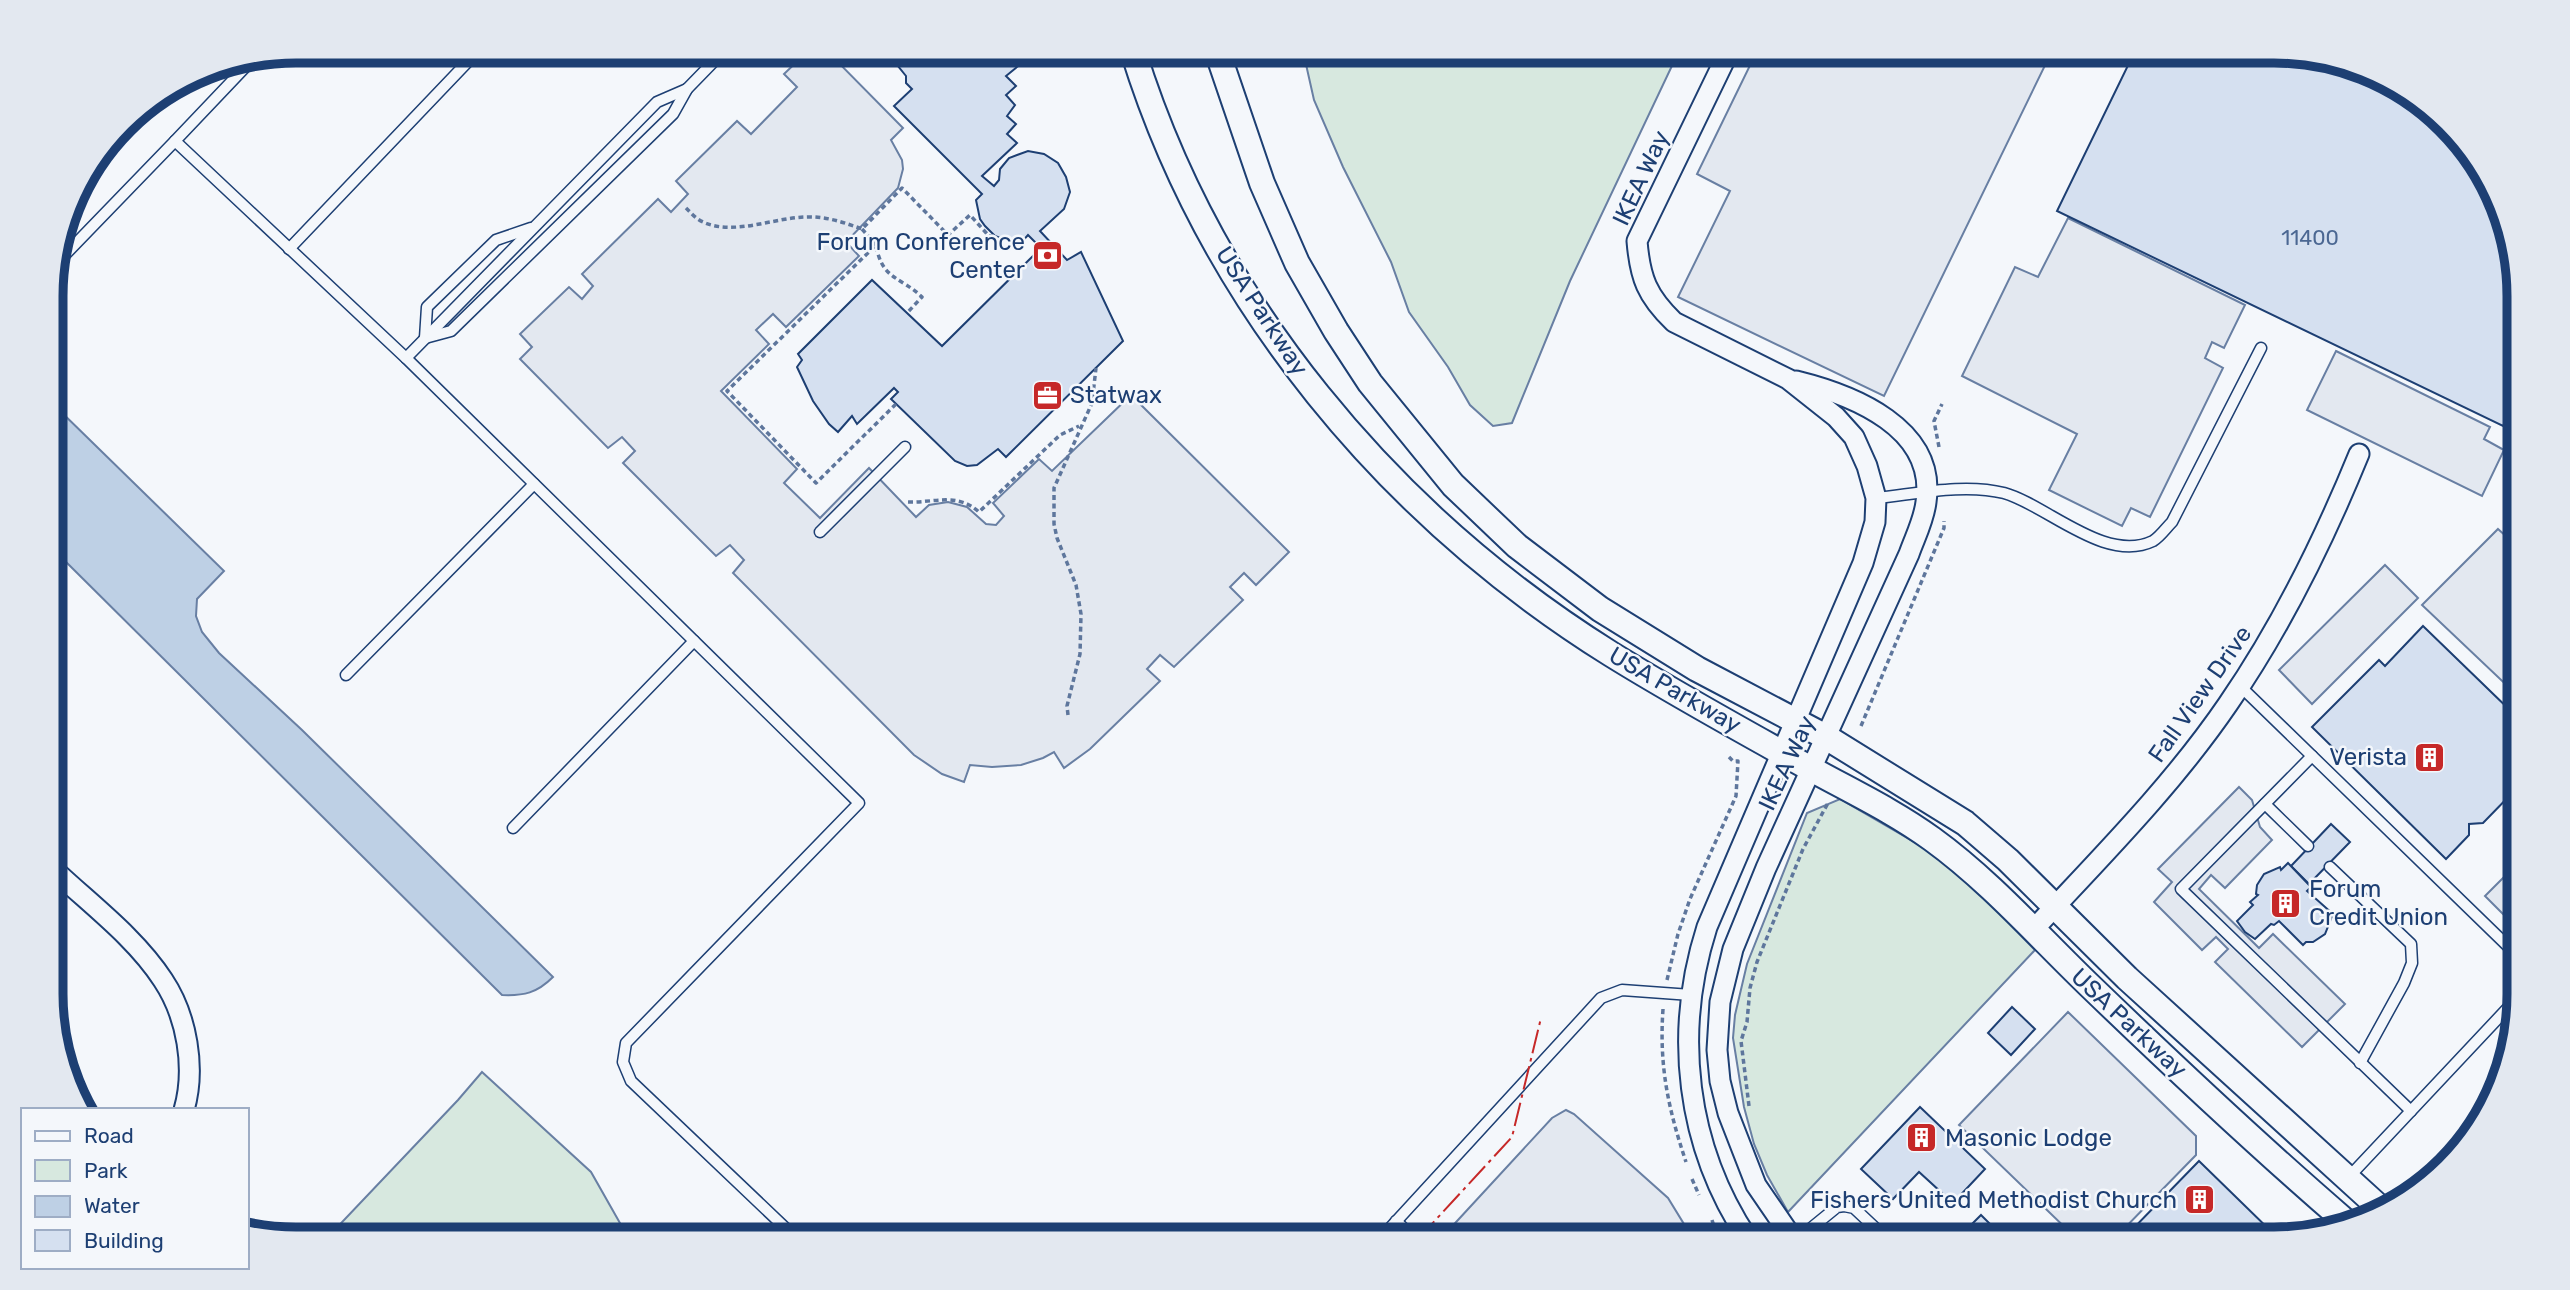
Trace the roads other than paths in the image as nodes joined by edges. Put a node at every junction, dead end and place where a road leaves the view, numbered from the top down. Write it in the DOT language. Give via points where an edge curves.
graph roads {
  1 [pos="467,63"];
  2 [pos="712,63"];
  3 [pos="1137,63"];
  4 [pos="1221,63"];
  5 [pos="1723,63"];
  6 [pos="243,70"];
  7 [pos="687,89"];
  8 [pos="174,141"];
  9 [pos="534,228"];
  10 [pos="289,249"];
  11 [pos="511,250"];
  12 [pos="67,253"];
  13 [pos="523,261"];
  14 [pos="425,338"];
  15 [pos="2261,348"];
  16 [pos="406,358"];
  17 [pos="1788,379"];
  18 [pos="905,447"];
  19 [pos="2359,454"];
  20 [pos="534,484"];
  21 [pos="1927,493"];
  22 [pos="1876,498"];
  23 [pos="820,532"];
  24 [pos="694,640"];
  25 [pos="346,675"];
  26 [pos="2240,687"];
  27 [pos="1794,720"];
  28 [pos="1826,737"];
  29 [pos="1780,751"];
  30 [pos="2312,756"];
  31 [pos="1811,769"];
  32 [pos="2265,804"];
  33 [pos="513,828"];
  34 [pos="2308,846"];
  35 [pos="2330,867"];
  36 [pos="63,879"];
  37 [pos="2055,906"];
  38 [pos="2032,930"];
  39 [pos="2507,945"];
  40 [pos="1691,995"];
  41 [pos="2506,1010"];
  42 [pos="2360,1063"];
  43 [pos="2206,1095"];
  44 [pos="185,1108"];
  45 [pos="2411,1111"];
  46 [pos="2347,1179"];
  47 [pos="2375,1204"];
  48 [pos="2347,1215"];
  49 [pos="1396,1221"];
  50 [pos="784,1227"];
  51 [pos="1391,1227"];
  52 [pos="1402,1227"];
  53 [pos="1742,1227"];
  54 [pos="1784,1227"];
  55 [pos="1812,1227"];
  56 [pos="1874,1227"];
  1 -- 10 [label="lane"];
  2 -- 7 [label="lane"];
  3 -- 29 [label="street, USA Parkway" via="1165,138 1230,267 1274,337 1379,466 1447,533 1536,603 1636,668"];
  4 -- 27 [label="street, USA Parkway" via="1262,183 1297,263 1370,383 1453,485 1517,546 1600,609 1697,669"];
  5 -- 17 [label="street, IKEA Way" via="1637,241 1639,266 1646,289 1674,322"];
  6 -- 8 [label="lane"];
  7 -- 9 [label="lane" via="657,102"];
  7 -- 13 [label="lane" via="673,114"];
  8 -- 10 [label="lane"];
  8 -- 12 [label="lane"];
  9 -- 11 [label="lane"];
  9 -- 14 [label="lane" via="496,240 427,307"];
  10 -- 16 [label="lane"];
  11 -- 13 [label="lane"];
  11 -- 14 [label="lane"];
  13 -- 14 [label="lane" via="451,331"];
  14 -- 16 [label="lane"];
  15 -- 21 [label="lane" via="2172,522 2155,540 2138,546 2097,540 2006,494"];
  16 -- 20 [label="lane"];
  17 -- 21 [label="street, IKEA Way" via="1828,389 1878,412 1900,430 1916,450 1926,474"];
  17 -- 22 [label="street, IKEA Way" via="1836,416 1854,437"];
  18 -- 23 [label="lane"];
  19 -- 26 [label="street, Fall View Drive" via="2291,604"];
  20 -- 24 [label="lane"];
  20 -- 25 [label="lane"];
  21 -- 22 [label="lane"];
  21 -- 28 [label="street, IKEA Way" via="1909,554"];
  22 -- 27 [label="street, IKEA Way" via="1875,522 1863,563"];
  24 -- 33 [label="lane"];
  24 -- 50 [label="lane" via="859,803 626,1044 623,1062 631,1081"];
  26 -- 30 [label="lane"];
  26 -- 37 [label="street, Fall View Drive" via="2160,791"];
  27 -- 28 [label="street, USA Parkway"];
  27 -- 29 [label="street, IKEA Way"];
  28 -- 31 [label="street, IKEA Way"];
  28 -- 37 [label="street, USA Parkway" via="1965,823"];
  29 -- 31 [label="street, USA Parkway"];
  29 -- 40 [label="street, IKEA Way" via="1707,927"];
  30 -- 32 [label="lane"];
  30 -- 39 [label="lane"];
  31 -- 38 [label="street, USA Parkway" via="1929,837"];
  31 -- 54 [label="street, IKEA Way" via="1733,949 1718,1026 1720,1081 1736,1138 1756,1185"];
  32 -- 34 [label="lane"];
  32 -- 42 [label="lane" via="2181,889"];
  35 -- 42 [label="lane" via="2411,944 2412,963 2404,983"];
  36 -- 44 [label="street" via="138,949 164,981 188,1052 189,1094"];
  37 -- 38 [label="street, Fall View Drive"];
  37 -- 46 [label="street, USA Parkway"];
  38 -- 43 [label="street, USA Parkway"];
  40 -- 49 [label="lane" via="1622,990 1601,998"];
  40 -- 53 [label="street, IKEA Way" via="1687,1050 1699,1132 1714,1176"];
  41 -- 45 [label="lane"];
  42 -- 45 [label="lane"];
  43 -- 46 [label="street" via="2251,1122 2325,1179 2340,1183"];
  43 -- 48 [label="street, USA Parkway"];
  45 -- 46 [label="lane"];
  46 -- 47 [label="street, USA Parkway"];
  49 -- 51 [label="lane"];
  49 -- 52 [label="lane"];
  55 -- 56 [label="lane" via="1844,1206 1854,1208"];
}
